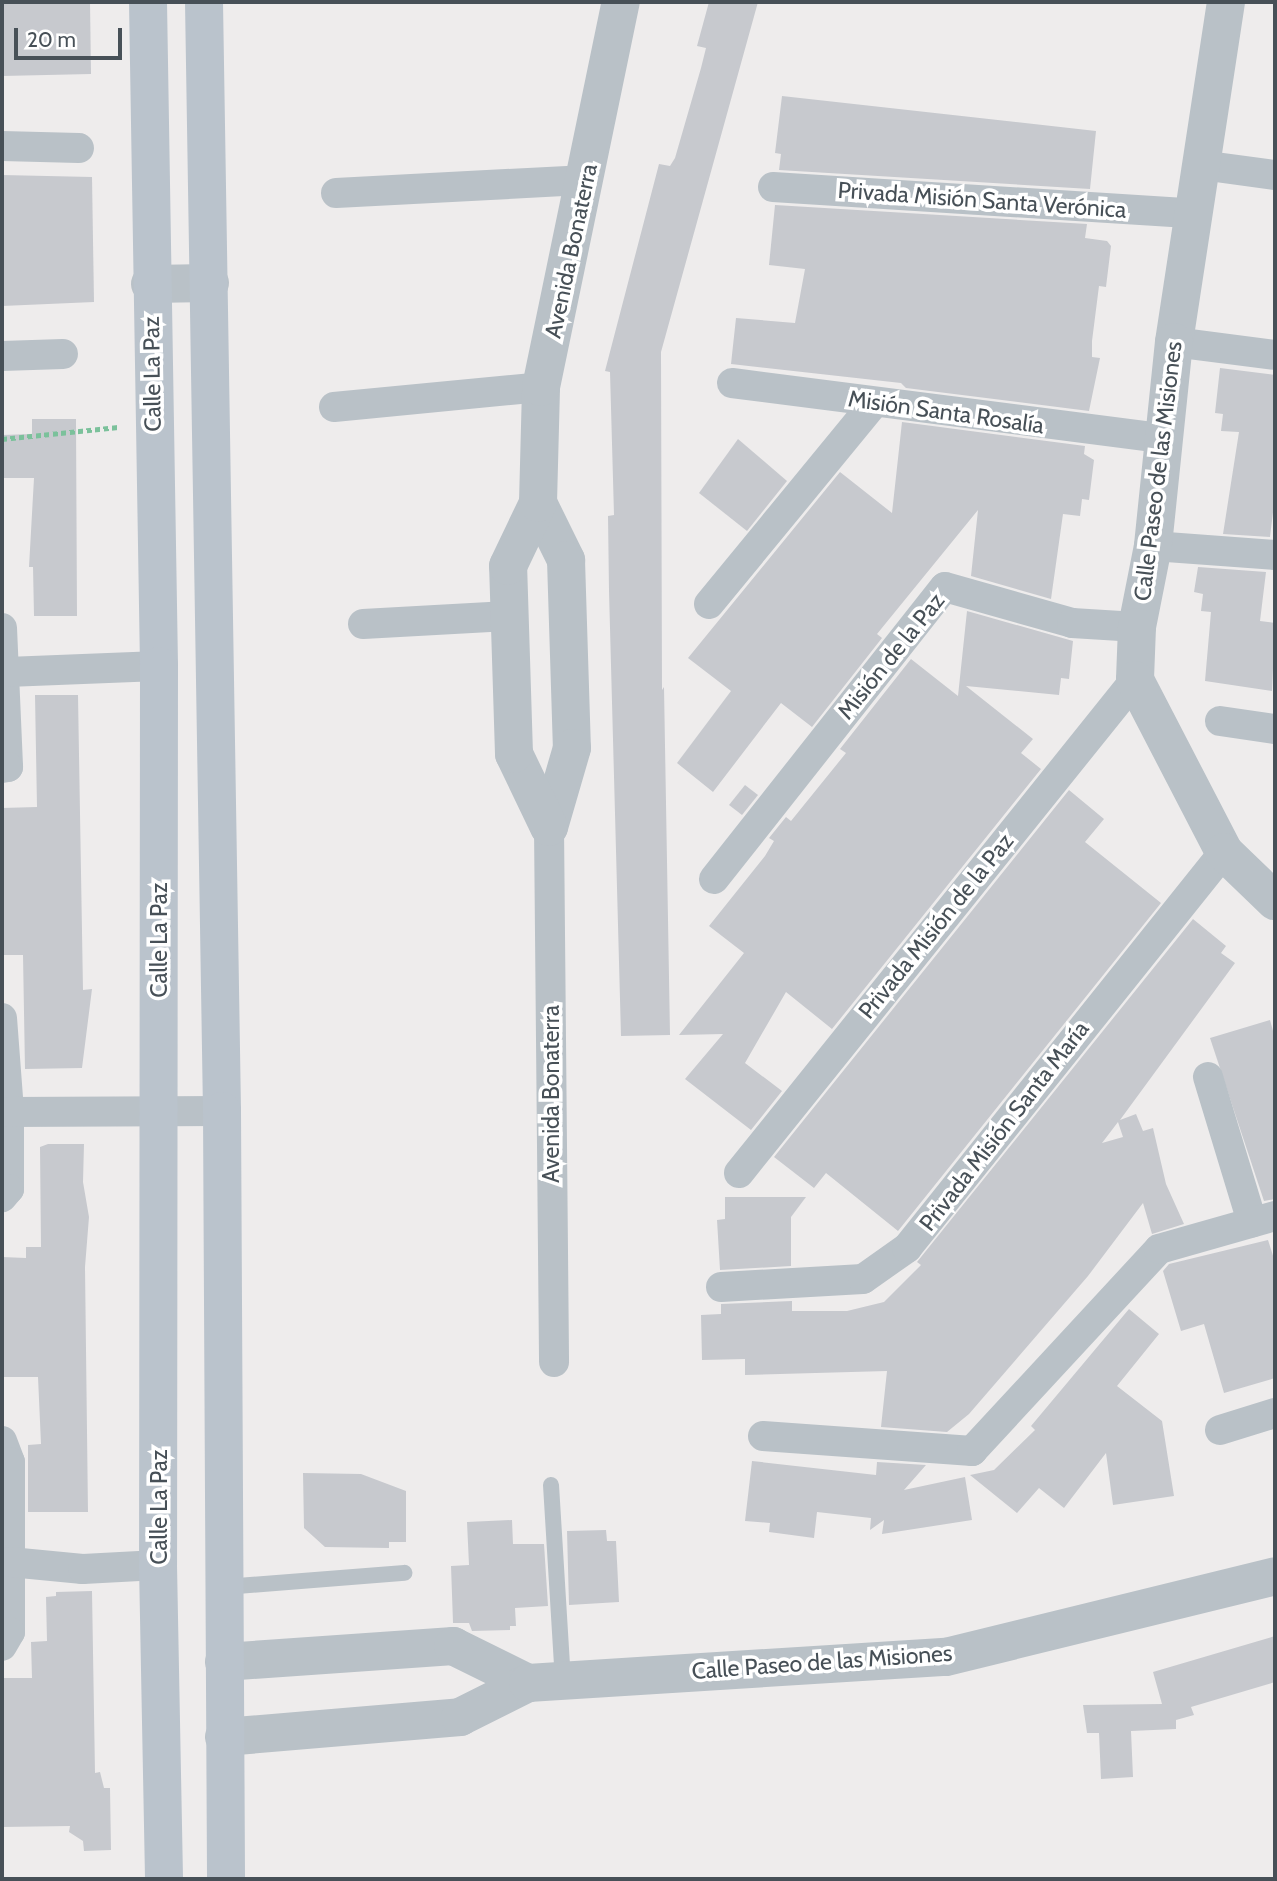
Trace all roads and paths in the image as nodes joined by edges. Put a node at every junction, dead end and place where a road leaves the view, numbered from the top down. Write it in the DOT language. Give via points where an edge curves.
graph roads {
  1 [pos="148,2"];
  2 [pos="204,2"];
  3 [pos="621,2"];
  4 [pos="1226,2"];
  5 [pos="2,146"];
  6 [pos="79,148"];
  7 [pos="1201,165"];
  8 [pos="1275,175"];
  9 [pos="587,180"];
  10 [pos="773,187"];
  11 [pos="336,193"];
  12 [pos="1192,213"];
  13 [pos="210,283"];
  14 [pos="150,284"];
  15 [pos="1174,342"];
  16 [pos="63,354"];
  17 [pos="1275,355"];
  18 [pos="2,356"];
  19 [pos="732,383"];
  20 [pos="541,387"];
  21 [pos="874,403"];
  22 [pos="334,407"];
  23 [pos="154,425"];
  24 [pos="1161,438"];
  25 [pos="2,439"];
  26 [pos="538,503"];
  27 [pos="1153,546"];
  28 [pos="1275,555"];
  29 [pos="709,604"];
  30 [pos="508,616"];
  31 [pos="363,624"];
  32 [pos="1137,627"];
  33 [pos="2,628"];
  34 [pos="159,666"];
  35 [pos="7,672"];
  36 [pos="1135,680"];
  37 [pos="1220,721"];
  38 [pos="1275,730"];
  39 [pos="2,768"];
  40 [pos="550,827"];
  41 [pos="1224,852"];
  42 [pos="713,879"];
  43 [pos="1275,901"];
  44 [pos="2,1018"];
  45 [pos="1208,1077"];
  46 [pos="222,1111"];
  47 [pos="9,1112"];
  48 [pos="160,1112"];
  49 [pos="739,1173"];
  50 [pos="2,1197"];
  51 [pos="1264,1219"];
  52 [pos="722,1287"];
  53 [pos="554,1362"];
  54 [pos="1275,1413"];
  55 [pos="1220,1430"];
  56 [pos="763,1436"];
  57 [pos="2,1441"];
  58 [pos="551,1485"];
  59 [pos="10,1562"];
  60 [pos="158,1566"];
  61 [pos="404,1573"];
  62 [pos="1275,1576"];
  63 [pos="225,1587"];
  64 [pos="2,1646"];
  65 [pos="224,1662"];
  66 [pos="546,1681"];
  67 [pos="224,1737"];
  68 [pos="164,1879"];
  69 [pos="226,1879"];
  1 -- 14 [label="main road, Calle La Paz"];
  2 -- 13 [label="main road"];
  3 -- 9 [label="street, Avenida Bonaterra"];
  4 -- 7 [label="street, Calle Paseo de las Misiones"];
  5 -- 6 [label="street"];
  7 -- 8 [label="street"];
  7 -- 12 [label="street, Calle Paseo de las Misiones"];
  9 -- 11 [label="street"];
  9 -- 20 [label="street, Avenida Bonaterra"];
  10 -- 12 [label="street, Privada Misión Santa Verónica"];
  12 -- 15 [label="street, Calle Paseo de las Misiones"];
  13 -- 14 [label="street"];
  13 -- 46 [label="main road"];
  14 -- 23 [label="main road, Calle La Paz"];
  15 -- 17 [label="street"];
  15 -- 24 [label="street, Calle Paseo de las Misiones"];
  16 -- 18 [label="street"];
  19 -- 21 [label="street, Misión Santa Rosalía"];
  20 -- 22 [label="street"];
  20 -- 26 [label="street, Avenida Bonaterra"];
  21 -- 24 [label="street, Misión Santa Rosalía"];
  21 -- 29 [label="street"];
  23 -- 25 [label="path"];
  23 -- 34 [label="main road, Calle La Paz"];
  24 -- 27 [label="street, Calle Paseo de las Misiones"];
  26 -- 30 [label="street, Avenida Bonaterra" via="508,566"];
  26 -- 40 [label="street, Avenida Bonaterra" via="566,560 572,748"];
  27 -- 28 [label="street"];
  27 -- 32 [label="street, Calle Paseo de las Misiones"];
  30 -- 31 [label="street"];
  30 -- 40 [label="street, Avenida Bonaterra" via="514,754"];
  32 -- 36 [label="street, Calle Paseo de las Misiones"];
  32 -- 42 [label="street, Misión de la Paz" via="1072,623 945,587"];
  33 -- 35 [label="street"];
  34 -- 35 [label="street"];
  34 -- 48 [label="main road, Calle La Paz"];
  35 -- 39 [label="street" via="8,767"];
  36 -- 41 [label="street, Calle Paseo de las Misiones"];
  36 -- 49 [label="street, Privada Misión de la Paz"];
  37 -- 38 [label="street"];
  40 -- 53 [label="street, Avenida Bonaterra"];
  41 -- 43 [label="street, Calle Paseo de las Misiones"];
  41 -- 52 [label="street, Privada Misión Santa María" via="907,1248 863,1279"];
  44 -- 47 [label="street"];
  45 -- 51 [label="street"];
  46 -- 48 [label="street"];
  46 -- 63 [label="main road"];
  47 -- 48 [label="street"];
  47 -- 50 [label="street" via="9,1189"];
  48 -- 60 [label="main road, Calle La Paz"];
  51 -- 56 [label="street" via="1159,1249 972,1451"];
  54 -- 55 [label="street"];
  57 -- 59 [label="street" via="10,1462"];
  58 -- 66 [label="lane"];
  59 -- 60 [label="street" via="83,1569"];
  59 -- 64 [label="street" via="10,1632"];
  60 -- 68 [label="main road, Calle La Paz"];
  61 -- 63 [label="lane"];
  62 -- 66 [label="street, Calle Paseo de las Misiones" via="946,1657"];
  63 -- 65 [label="main road"];
  65 -- 66 [label="street, Calle Paseo de las Misiones" via="453,1646"];
  65 -- 67 [label="main road"];
  66 -- 67 [label="street, Calle Paseo de las Misiones" via="460,1717"];
  67 -- 69 [label="main road"];
}
